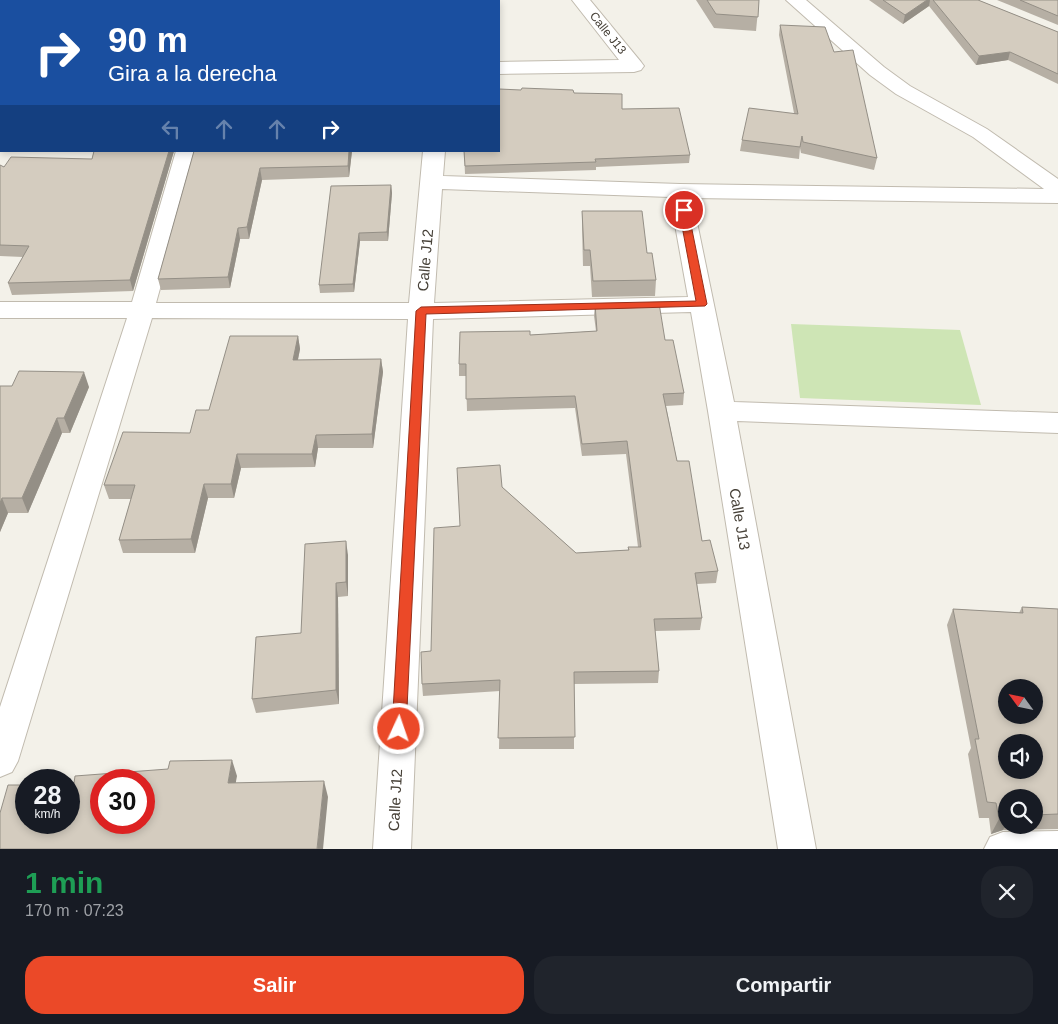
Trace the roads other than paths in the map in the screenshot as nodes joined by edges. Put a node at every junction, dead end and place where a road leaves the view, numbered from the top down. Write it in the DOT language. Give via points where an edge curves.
graph roads {
  1 [pos="582,0"];
  2 [pos="795,0"];
  3 [pos="500,68"];
  4 [pos="187,152"];
  5 [pos="434,152"];
  6 [pos="432,182"];
  7 [pos="1058,189"];
  8 [pos="680,191"];
  9 [pos="1058,196"];
  10 [pos="702,304"];
  11 [pos="0,310"];
  12 [pos="142,310"];
  13 [pos="421,311"];
  14 [pos="722,411"];
  15 [pos="1058,423"];
  16 [pos="0,761"];
  17 [pos="1058,848"];
  18 [pos="392,849"];
  19 [pos="797,849"];
  20 [pos="1003,849"];
  1 -- 3 [label="street, Calle J13" via="634,66"];
  2 -- 7 [label="street" via="876,71 980,133"];
  4 -- 12 [label="street"];
  5 -- 6 [label="street, Calle J12"];
  6 -- 8 [label="street"];
  6 -- 13 [label="street, Calle J12"];
  8 -- 9 [label="street"];
  8 -- 10 [label="street, Calle J13"];
  10 -- 13 [label="street"];
  10 -- 14 [label="street, Calle J13"];
  11 -- 12 [label="street"];
  12 -- 13 [label="street"];
  12 -- 16 [label="street"];
  13 -- 18 [label="street, Calle J12"];
  14 -- 15 [label="street"];
  14 -- 19 [label="street, Calle J13"];
  17 -- 20 [label="street"];
}
